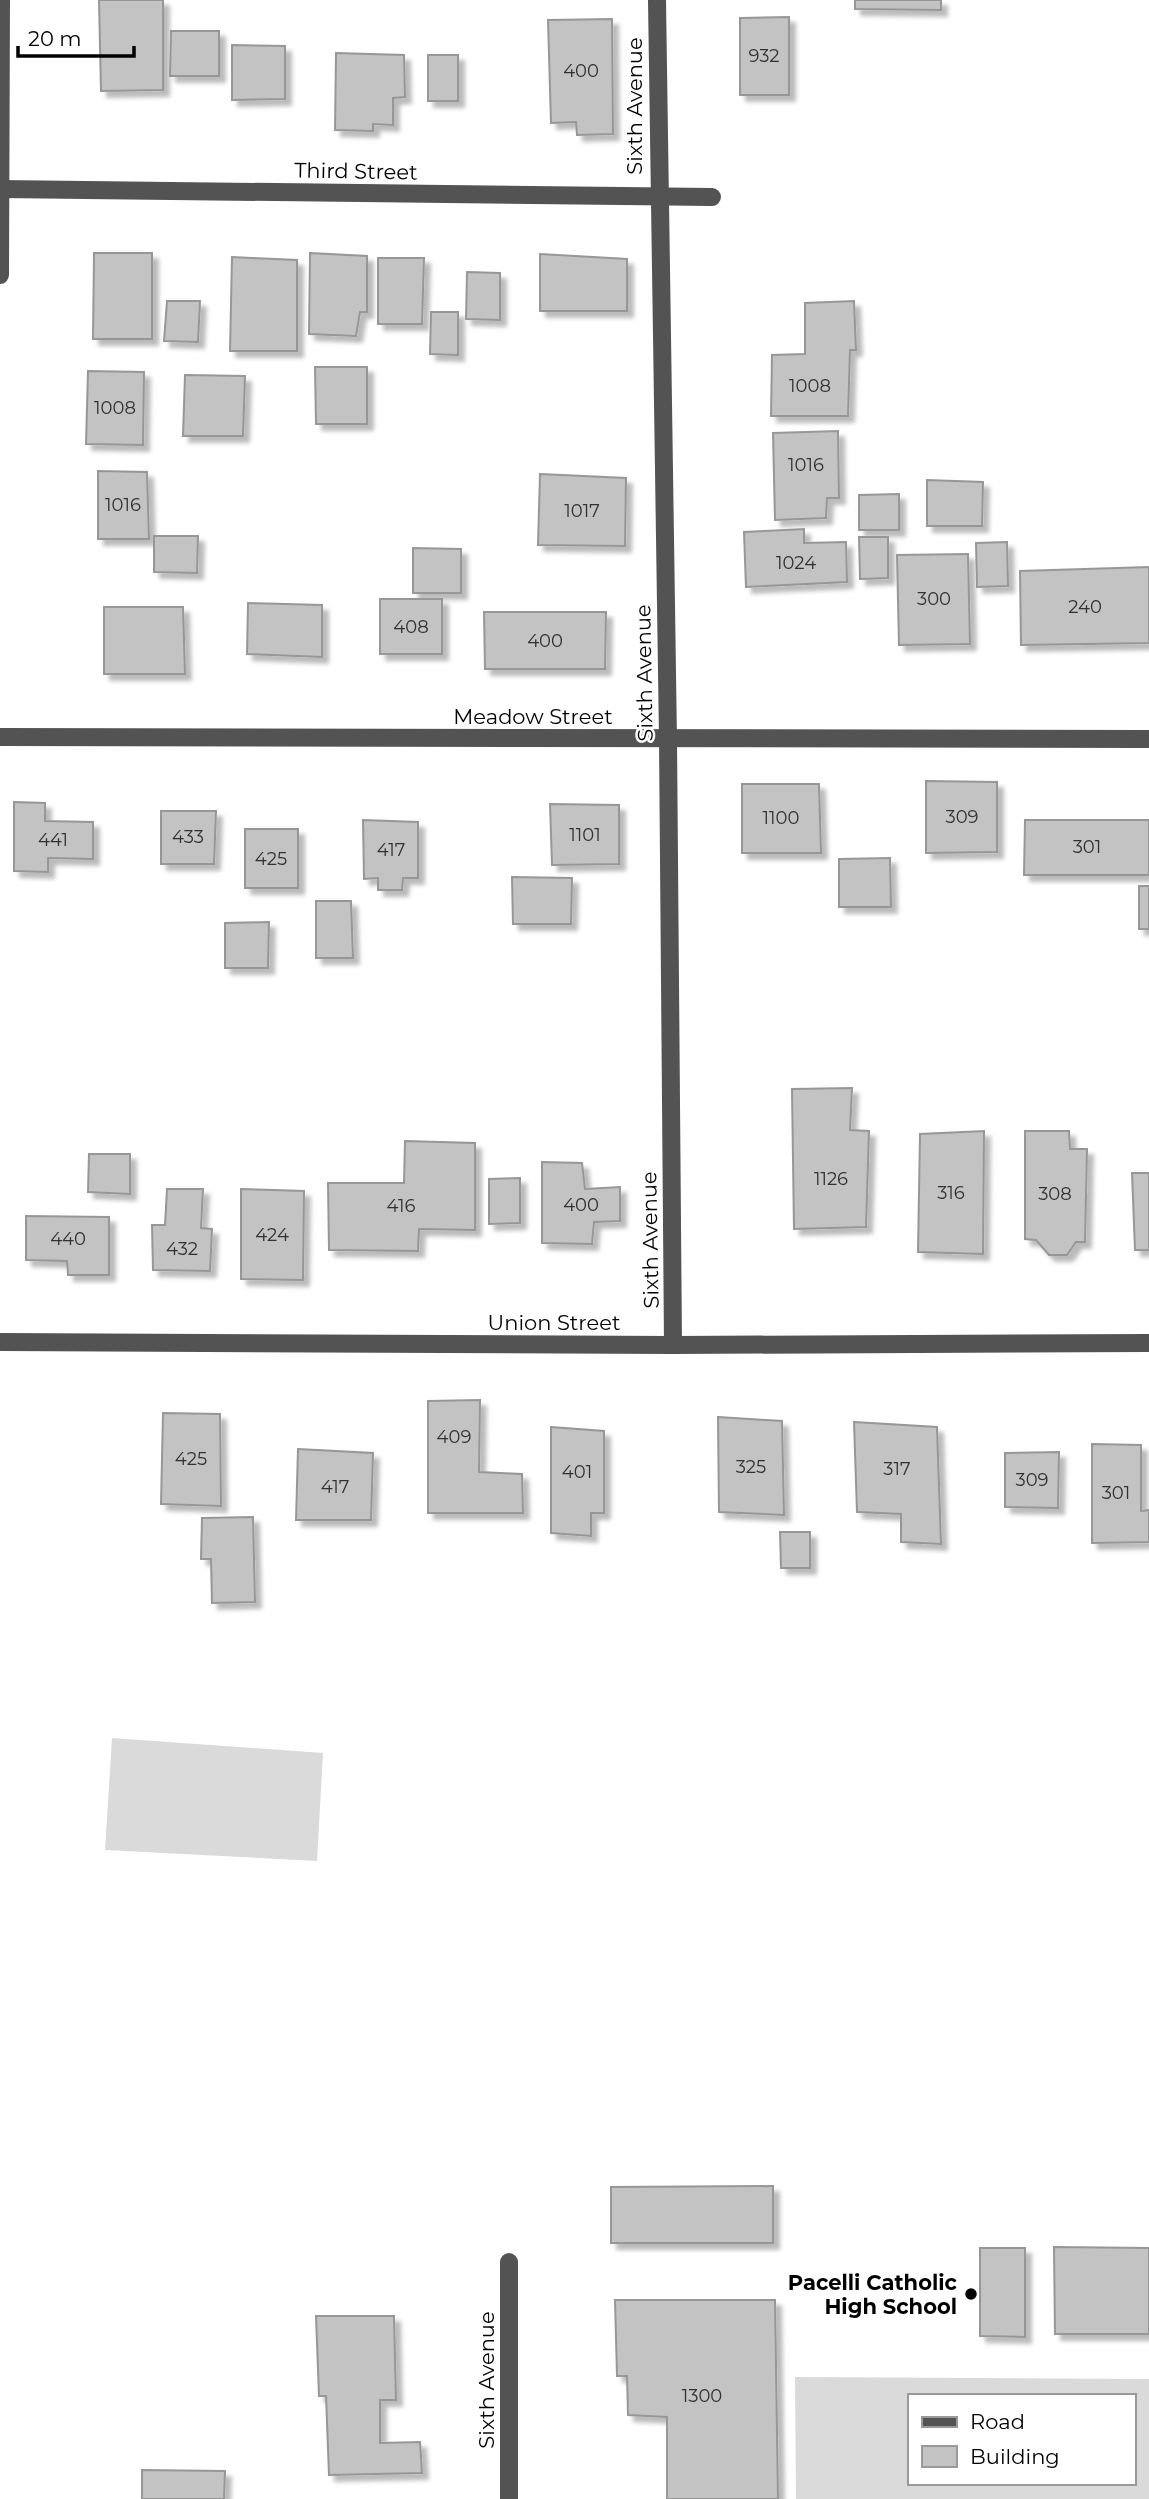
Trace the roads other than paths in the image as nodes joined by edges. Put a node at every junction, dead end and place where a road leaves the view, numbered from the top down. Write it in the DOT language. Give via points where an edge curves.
graph roads {
  1 [pos="1,0"];
  2 [pos="656,0"];
  3 [pos="1,189"];
  4 [pos="658,197"];
  5 [pos="712,197"];
  6 [pos="0,275"];
  7 [pos="0,737"];
  8 [pos="668,739"];
  9 [pos="1149,739"];
  10 [pos="0,1342"];
  11 [pos="1149,1343"];
  12 [pos="673,1345"];
  13 [pos="509,2262"];
  14 [pos="509,2499"];
  1 -- 3 [label="street"];
  2 -- 4 [label="street, Sixth Avenue"];
  3 -- 4 [label="street, Third Street"];
  3 -- 6 [label="street"];
  4 -- 5 [label="street, Third Street"];
  4 -- 8 [label="street, Sixth Avenue"];
  7 -- 8 [label="street, Meadow Street"];
  8 -- 9 [label="street, Meadow Street"];
  8 -- 12 [label="street, Sixth Avenue"];
  10 -- 12 [label="street, Union Street"];
  11 -- 12 [label="street, Union Street"];
  13 -- 14 [label="street, Sixth Avenue"];
}
